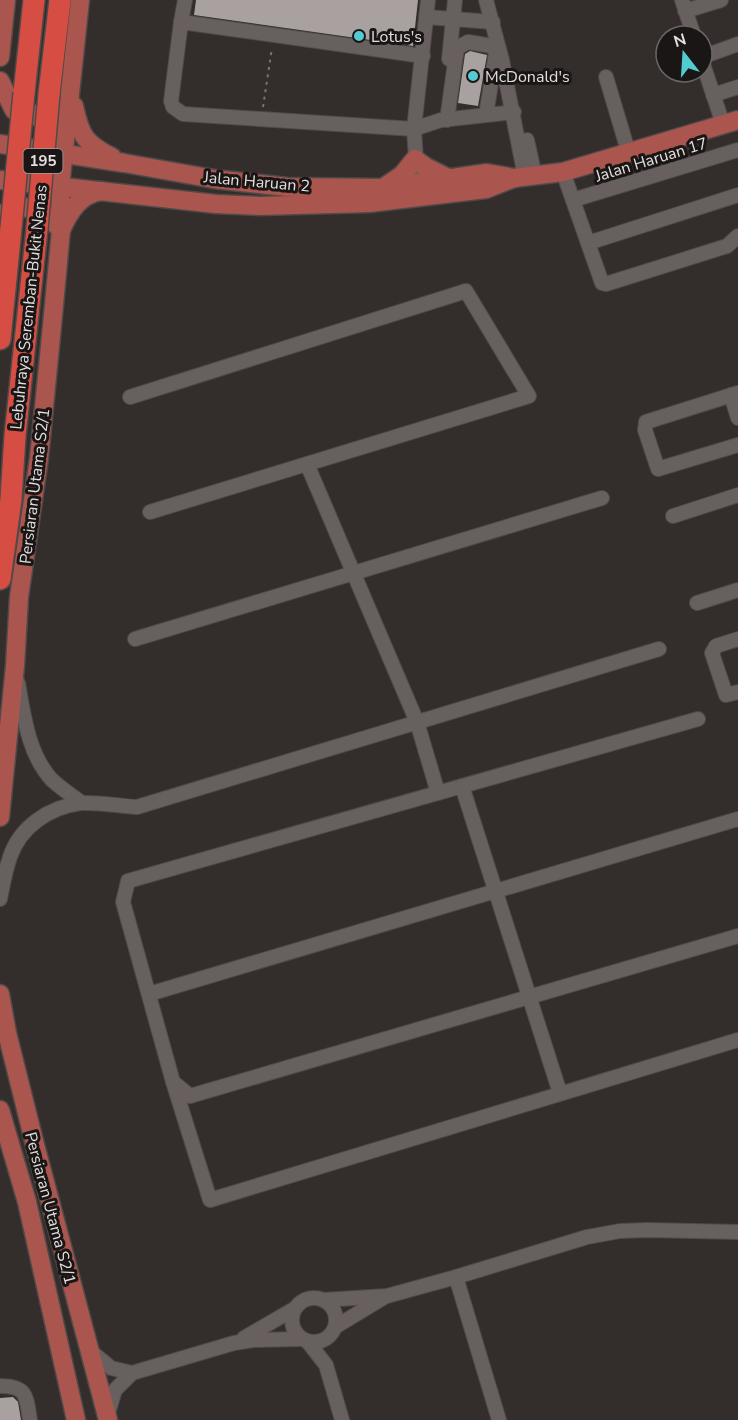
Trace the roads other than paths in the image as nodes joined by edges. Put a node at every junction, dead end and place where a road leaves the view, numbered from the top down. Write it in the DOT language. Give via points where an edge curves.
graph roads {
  1 [pos="6,0"];
  2 [pos="34,0"];
  3 [pos="60,0"];
  4 [pos="80,0"];
  5 [pos="185,0"];
  6 [pos="428,0"];
  7 [pos="456,0"];
  8 [pos="486,0"];
  9 [pos="493,0"];
  10 [pos="721,0"];
  11 [pos="683,6"];
  12 [pos="426,17"];
  13 [pos="454,20"];
  14 [pos="181,22"];
  15 [pos="493,22"];
  16 [pos="689,24"];
  17 [pos="738,44"];
  18 [pos="714,54"];
  19 [pos="423,56"];
  20 [pos="0,57"];
  21 [pos="502,60"];
  22 [pos="606,77"];
  23 [pos="0,81"];
  24 [pos="710,84"];
  25 [pos="738,87"];
  26 [pos="70,89"];
  27 [pos="712,92"];
  28 [pos="513,112"];
  29 [pos="490,115"];
  30 [pos="444,120"];
  31 [pos="730,122"];
  32 [pos="414,129"];
  33 [pos="0,144"];
  34 [pos="738,150"];
  35 [pos="64,154"];
  36 [pos="629,154"];
  37 [pos="415,159"];
  38 [pos="124,163"];
  39 [pos="564,172"];
  40 [pos="525,177"];
  41 [pos="448,178"];
  42 [pos="0,180"];
  43 [pos="60,187"];
  44 [pos="383,188"];
  45 [pos="418,191"];
  46 [pos="115,193"];
  47 [pos="738,195"];
  48 [pos="573,200"];
  49 [pos="5,222"];
  50 [pos="61,230"];
  51 [pos="738,236"];
  52 [pos="588,243"];
  53 [pos="0,339"];
  54 [pos="734,394"];
  55 [pos="130,397"];
  56 [pos="738,418"];
  57 [pos="738,445"];
  58 [pos="307,464"];
  59 [pos="738,495"];
  60 [pos="602,498"];
  61 [pos="150,512"];
  62 [pos="673,516"];
  63 [pos="353,573"];
  64 [pos="0,579"];
  65 [pos="738,590"];
  66 [pos="697,603"];
  67 [pos="135,639"];
  68 [pos="738,639"];
  69 [pos="659,649"];
  70 [pos="15,666"];
  71 [pos="732,694"];
  72 [pos="698,719"];
  73 [pos="417,722"];
  74 [pos="462,786"];
  75 [pos="438,793"];
  76 [pos="82,803"];
  77 [pos="0,817"];
  78 [pos="738,819"];
  79 [pos="496,891"];
  80 [pos="0,899"];
  81 [pos="738,936"];
  82 [pos="0,994"];
  83 [pos="149,994"];
  84 [pos="530,997"];
  85 [pos="738,1040"];
  86 [pos="173,1082"];
  87 [pos="560,1093"];
  88 [pos="0,1110"];
  89 [pos="738,1232"];
  90 [pos="456,1277"];
  91 [pos="387,1296"];
  92 [pos="323,1300"];
  93 [pos="294,1309"];
  94 [pos="333,1330"];
  95 [pos="304,1340"];
  96 [pos="234,1343"];
  97 [pos="88,1349"];
  98 [pos="326,1365"];
  99 [pos="132,1373"];
  100 [pos="0,1386"];
  101 [pos="107,1418"];
  102 [pos="30,1420"];
  103 [pos="76,1420"];
  104 [pos="342,1420"];
  105 [pos="498,1420"];
  1 -- 20 [label="main road"];
  2 -- 49 [label="highway, Lebuhraya Seremban-Bukit Nenas / 195, bridge"];
  3 -- 64 [label="highway, Lebuhraya Seremban-Bukit Nenas / 195, bridge"];
  4 -- 26 [label="main road, Persiaran Utama S2/1"];
  5 -- 14 [label="street"];
  6 -- 12 [label="street"];
  7 -- 13 [label="street"];
  8 -- 15 [label="street"];
  9 -- 40 [label="street" via="522,111"];
  10 -- 11 [label="street"];
  11 -- 16 [label="street"];
  12 -- 13 [label="street"];
  12 -- 19 [label="street"];
  13 -- 15 [label="street"];
  13 -- 30 [label="street"];
  14 -- 19 [label="street"];
  14 -- 32 [label="street" via="171,101 183,114"];
  15 -- 21 [label="street"];
  17 -- 18 [label="street"];
  19 -- 32 [label="street"];
  21 -- 28 [label="street"];
  21 -- 29 [label="street"];
  22 -- 36 [label="street"];
  23 -- 26 [label="main road" via="14,110 33,116 58,108"];
  24 -- 27 [label="street"];
  25 -- 27 [label="street"];
  26 -- 35 [label="main road, Persiaran Utama S2/1"];
  26 -- 38 [label="main road" via="85,140"];
  27 -- 31 [label="street"];
  28 -- 29 [label="street"];
  28 -- 40 [label="street"];
  29 -- 30 [label="street"];
  29 -- 30 [label="street" via="496,53 492,46 468,42 457,48"];
  30 -- 32 [label="street"];
  31 -- 36 [label="main road, Jalan Haruan 2"];
  32 -- 37 [label="street"];
  33 -- 35 [label="main road, Jalan Haruan 2"];
  34 -- 48 [label="street, Jalan Haruan 17"];
  35 -- 38 [label="main road, Jalan Haruan 2"];
  35 -- 43 [label="main road, Persiaran Utama S2/1"];
  36 -- 39 [label="main road, Jalan Haruan 2"];
  37 -- 41 [label="main road"];
  37 -- 44 [label="main road" via="402,175"];
  37 -- 45 [label="street"];
  38 -- 44 [label="main road, Jalan Haruan 2" via="287,187"];
  39 -- 40 [label="main road, Jalan Haruan 2"];
  39 -- 48 [label="street"];
  40 -- 41 [label="main road, Jalan Haruan 2" via="487,173"];
  40 -- 45 [label="main road, Jalan Haruan 2" via="486,189"];
  41 -- 45 [label="main road, Jalan Haruan 2"];
  42 -- 43 [label="main road, Jalan Haruan 2"];
  43 -- 46 [label="main road, Jalan Haruan 2"];
  43 -- 50 [label="main road, Persiaran Utama S2/1"];
  44 -- 45 [label="main road, Jalan Haruan 2"];
  45 -- 46 [label="main road, Jalan Haruan 2" via="369,203 260,206"];
  46 -- 50 [label="main road" via="98,191 83,198 69,210"];
  47 -- 52 [label="street"];
  48 -- 52 [label="street"];
  49 -- 50 [label="main road" via="4,213 22,206 44,212"];
  49 -- 53 [label="highway, Lebuhraya Seremban-Bukit Nenas / 195"];
  50 -- 70 [label="main road, Persiaran Utama S2/1" via="39,458 19,597"];
  51 -- 52 [label="street" via="727,246 606,284 600,281"];
  54 -- 56 [label="street"];
  54 -- 57 [label="street" via="646,422 645,430 658,470"];
  55 -- 58 [label="street" via="466,291 529,396"];
  58 -- 61 [label="street"];
  58 -- 63 [label="street"];
  59 -- 62 [label="street"];
  60 -- 63 [label="street"];
  63 -- 67 [label="street"];
  63 -- 73 [label="street"];
  65 -- 66 [label="street"];
  68 -- 71 [label="street" via="716,646 712,653"];
  69 -- 73 [label="street"];
  70 -- 76 [label="street" via="27,734 40,764 52,780"];
  70 -- 77 [label="main road, Persiaran Utama S2/1"];
  72 -- 74 [label="street"];
  73 -- 75 [label="street"];
  73 -- 76 [label="street" via="137,807"];
  74 -- 75 [label="street"];
  74 -- 79 [label="street"];
  75 -- 83 [label="street" via="128,881 123,902"];
  76 -- 80 [label="street" via="54,809 21,836 10,856"];
  78 -- 79 [label="street"];
  79 -- 83 [label="street"];
  79 -- 84 [label="street"];
  81 -- 84 [label="street"];
  82 -- 97 [label="main road, Persiaran Utama S2/1"];
  83 -- 86 [label="street"];
  84 -- 86 [label="street" via="190,1096"];
  84 -- 87 [label="street"];
  85 -- 87 [label="street"];
  86 -- 87 [label="street" via="210,1200"];
  88 -- 103 [label="main road, Persiaran Utama S2/1" via="27,1202"];
  89 -- 90 [label="street" via="620,1231"];
  90 -- 91 [label="street"];
  90 -- 105 [label="street"];
  91 -- 92 [label="street"];
  91 -- 94 [label="street"];
  92 -- 93 [label="street" via="303,1300"];
  92 -- 94 [label="street" via="335,1314"];
  93 -- 95 [label="street" via="292,1328"];
  93 -- 96 [label="street"];
  94 -- 95 [label="street" via="321,1341"];
  94 -- 98 [label="street"];
  95 -- 96 [label="street"];
  95 -- 98 [label="street"];
  96 -- 99 [label="street"];
  97 -- 99 [label="street" via="111,1368"];
  97 -- 101 [label="main road, Persiaran Utama S2/1"];
  98 -- 104 [label="street"];
  99 -- 101 [label="street" via="115,1390"];
  100 -- 102 [label="street" via="21,1390 26,1396"];
}
